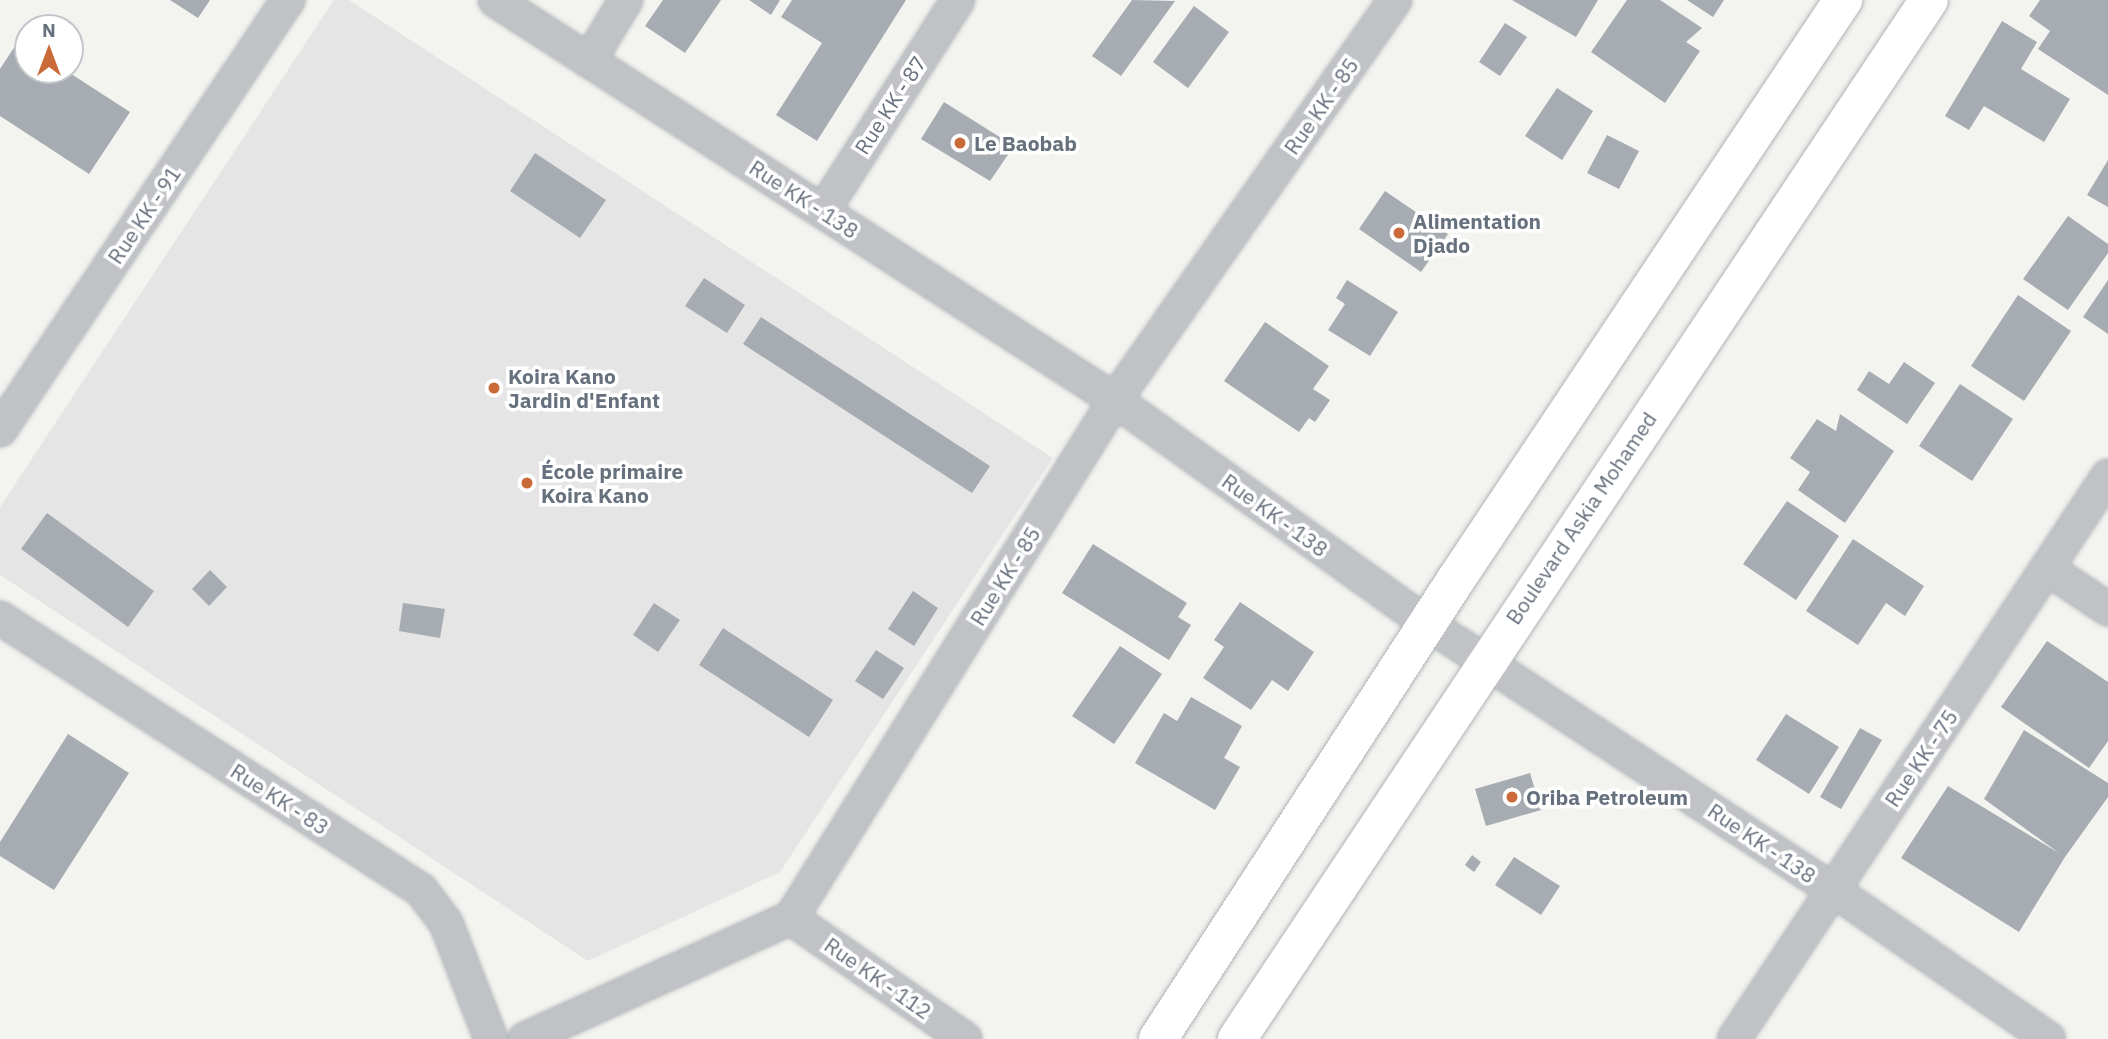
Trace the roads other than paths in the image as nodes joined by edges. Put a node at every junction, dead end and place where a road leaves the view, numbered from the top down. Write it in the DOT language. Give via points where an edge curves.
graph roads {
  1 [pos="288,0"];
  2 [pos="495,0"];
  3 [pos="626,0"];
  4 [pos="958,0"];
  5 [pos="1395,0"];
  6 [pos="1843,0"];
  7 [pos="1929,0"];
  8 [pos="589,61"];
  9 [pos="822,211"];
  10 [pos="1115,400"];
  11 [pos="0,430"];
  12 [pos="2108,476"];
  13 [pos="2048,569"];
  14 [pos="2108,609"];
  15 [pos="0,618"];
  16 [pos="1428,624"];
  17 [pos="1486,660"];
  18 [pos="1833,890"];
  19 [pos="791,918"];
  20 [pos="491,1039"];
  21 [pos="525,1039"];
  22 [pos="965,1039"];
  23 [pos="1158,1039"];
  24 [pos="1237,1039"];
  25 [pos="1734,1039"];
  26 [pos="2049,1039"];
  1 -- 11 [label="street, Rue KK - 91"];
  2 -- 8 [label="street, Rue KK - 138"];
  3 -- 8 [label="street"];
  4 -- 9 [label="street, Rue KK - 87"];
  5 -- 10 [label="street, Rue KK - 85"];
  6 -- 16 [label="main road"];
  7 -- 17 [label="main road, Boulevard Askia Mohamed"];
  8 -- 9 [label="street, Rue KK - 138"];
  9 -- 10 [label="street, Rue KK - 138"];
  10 -- 16 [label="street, Rue KK - 138"];
  10 -- 19 [label="street, Rue KK - 85"];
  12 -- 13 [label="street, Rue KK - 75"];
  13 -- 14 [label="street"];
  13 -- 18 [label="street, Rue KK - 75"];
  15 -- 20 [label="street, Rue KK - 83" via="421,890 446,923"];
  16 -- 17 [label="street, Rue KK - 138"];
  16 -- 23 [label="main road"];
  17 -- 18 [label="street, Rue KK - 138"];
  17 -- 24 [label="main road, Boulevard Askia Mohamed"];
  18 -- 25 [label="street, Rue KK - 75"];
  18 -- 26 [label="street, Rue KK - 138"];
  19 -- 21 [label="street"];
  19 -- 22 [label="street, Rue KK - 112"];
}
